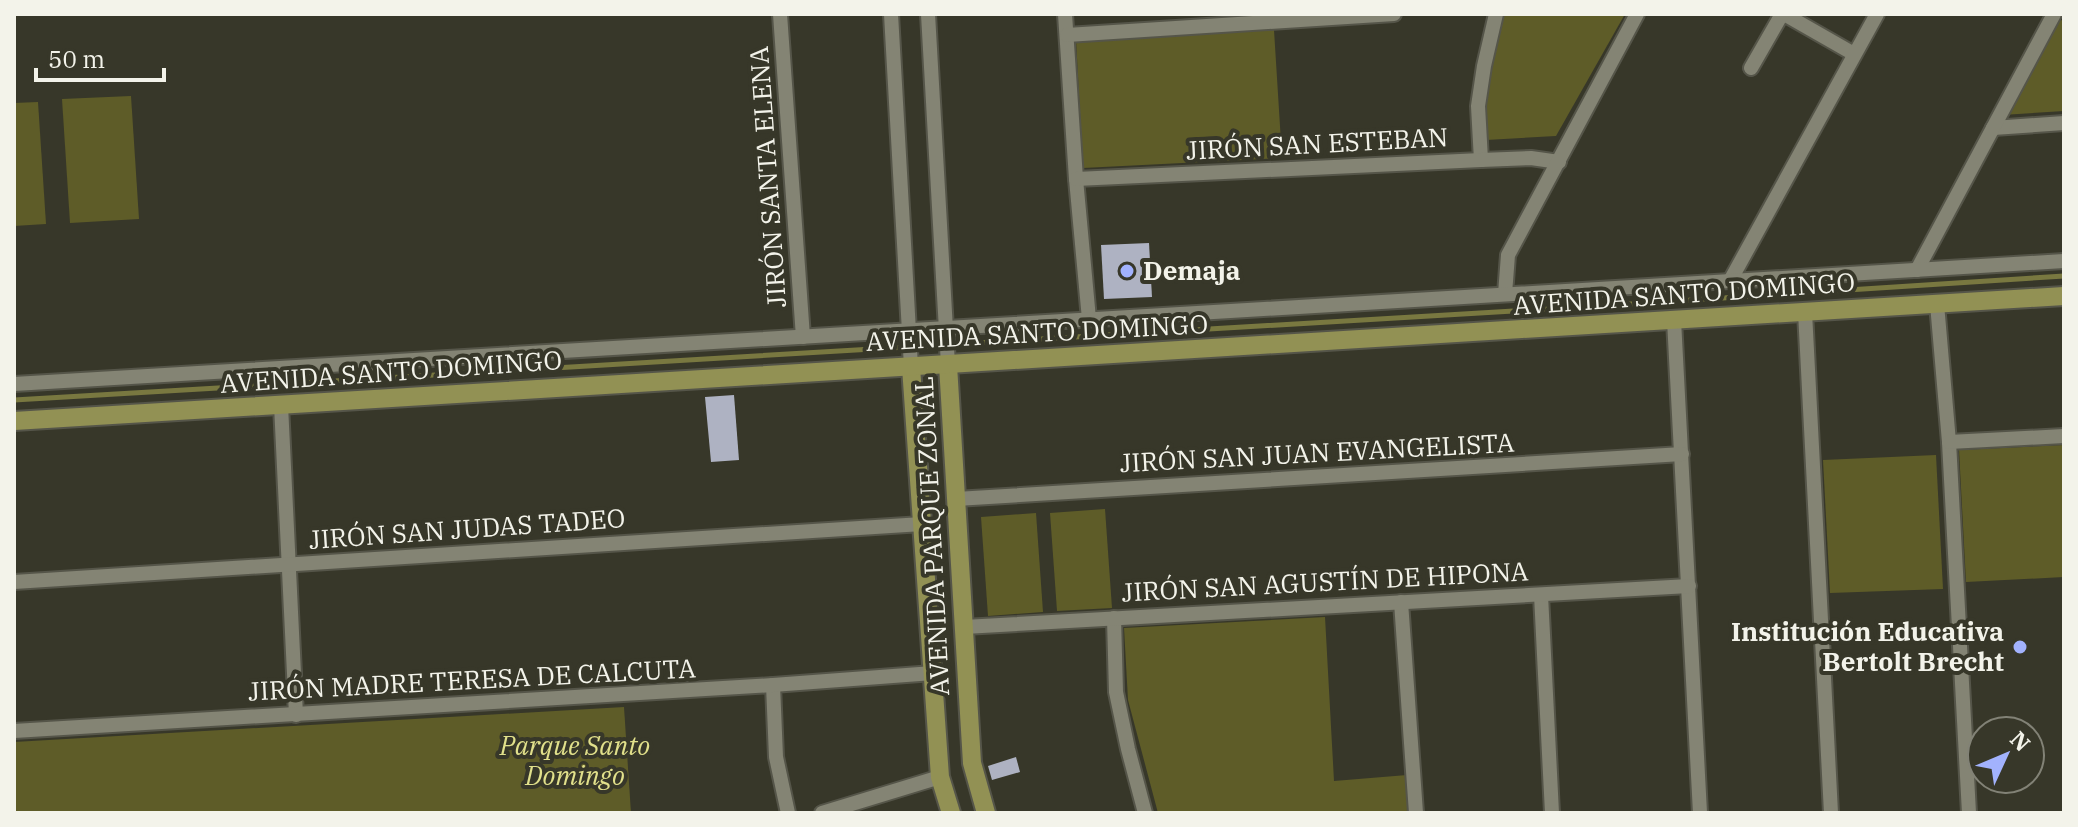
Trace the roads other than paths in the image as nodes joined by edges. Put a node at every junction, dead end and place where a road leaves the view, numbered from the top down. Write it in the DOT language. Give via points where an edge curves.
graph roads {
  1 [pos="780,14"];
  2 [pos="891,14"];
  3 [pos="928,14"];
  4 [pos="1065,14"];
  5 [pos="1394,14"];
  6 [pos="1496,14"];
  7 [pos="1637,14"];
  8 [pos="1783,14"];
  9 [pos="1877,14"];
  10 [pos="2057,15"];
  11 [pos="1067,35"];
  12 [pos="1854,54"];
  13 [pos="1751,68"];
  14 [pos="2064,123"];
  15 [pos="1993,128"];
  16 [pos="1481,160"];
  17 [pos="1559,162"];
  18 [pos="1076,179"];
  19 [pos="2064,261"];
  20 [pos="1917,270"];
  21 [pos="1730,281"];
  22 [pos="1505,294"];
  23 [pos="2064,296"];
  24 [pos="1937,304"];
  25 [pos="1805,312"];
  26 [pos="1089,319"];
  27 [pos="1674,320"];
  28 [pos="946,328"];
  29 [pos="908,330"];
  30 [pos="803,337"];
  31 [pos="948,365"];
  32 [pos="911,367"];
  33 [pos="14,384"];
  34 [pos="281,405"];
  35 [pos="14,421"];
  36 [pos="2064,436"];
  37 [pos="1949,442"];
  38 [pos="1682,454"];
  39 [pos="956,499"];
  40 [pos="922,524"];
  41 [pos="289,564"];
  42 [pos="14,582"];
  43 [pos="1689,586"];
  44 [pos="1541,595"];
  45 [pos="1401,602"];
  46 [pos="1114,618"];
  47 [pos="964,627"];
  48 [pos="933,673"];
  49 [pos="773,685"];
  50 [pos="296,715"];
  51 [pos="14,731"];
  52 [pos="940,777"];
  53 [pos="788,813"];
  54 [pos="822,813"];
  55 [pos="951,813"];
  56 [pos="986,813"];
  57 [pos="1145,813"];
  58 [pos="1416,813"];
  59 [pos="1552,813"];
  60 [pos="1700,813"];
  61 [pos="1831,813"];
  62 [pos="1969,813"];
  1 -- 30 [label="street, JIRÓN SANTA ELENA"];
  2 -- 29 [label="street, AVENIDA PARQUE ZONAL"];
  3 -- 28 [label="street, AVENIDA PARQUE ZONAL"];
  4 -- 11 [label="street"];
  5 -- 11 [label="street"];
  6 -- 16 [label="street" via="1479,95"];
  7 -- 17 [label="street"];
  8 -- 12 [label="street"];
  8 -- 13 [label="street"];
  9 -- 12 [label="street"];
  10 -- 15 [label="street"];
  11 -- 18 [label="street"];
  12 -- 21 [label="street"];
  14 -- 15 [label="street"];
  15 -- 20 [label="street"];
  16 -- 17 [label="street, JIRÓN SAN ESTEBAN"];
  16 -- 18 [label="street, JIRÓN SAN ESTEBAN"];
  17 -- 22 [label="street" via="1508,255"];
  18 -- 26 [label="street"];
  19 -- 20 [label="street, AVENIDA SANTO DOMINGO"];
  20 -- 21 [label="street, AVENIDA SANTO DOMINGO"];
  21 -- 22 [label="street, AVENIDA SANTO DOMINGO"];
  22 -- 26 [label="street, AVENIDA SANTO DOMINGO"];
  23 -- 24 [label="main road, AVENIDA SANTO DOMINGO"];
  24 -- 25 [label="main road, AVENIDA SANTO DOMINGO"];
  24 -- 37 [label="street"];
  25 -- 27 [label="main road, AVENIDA SANTO DOMINGO"];
  25 -- 61 [label="street"];
  26 -- 28 [label="street, AVENIDA SANTO DOMINGO"];
  27 -- 31 [label="main road, AVENIDA SANTO DOMINGO"];
  27 -- 38 [label="street"];
  28 -- 29 [label="street, AVENIDA SANTO DOMINGO"];
  28 -- 31 [label="street, AVENIDA PARQUE ZONAL"];
  29 -- 30 [label="street, AVENIDA SANTO DOMINGO"];
  29 -- 32 [label="street, AVENIDA PARQUE ZONAL"];
  30 -- 33 [label="street, AVENIDA SANTO DOMINGO"];
  31 -- 32 [label="main road, AVENIDA SANTO DOMINGO"];
  31 -- 39 [label="main road, AVENIDA PARQUE ZONAL"];
  32 -- 34 [label="main road, AVENIDA SANTO DOMINGO"];
  32 -- 40 [label="main road, AVENIDA PARQUE ZONAL"];
  34 -- 35 [label="main road, AVENIDA SANTO DOMINGO"];
  34 -- 41 [label="street"];
  36 -- 37 [label="street"];
  37 -- 62 [label="street"];
  38 -- 39 [label="street, JIRÓN SAN JUAN EVANGELISTA"];
  38 -- 43 [label="street"];
  39 -- 47 [label="main road, AVENIDA PARQUE ZONAL"];
  40 -- 41 [label="street, JIRÓN SAN JUDAS TADEO"];
  40 -- 48 [label="main road, AVENIDA PARQUE ZONAL"];
  41 -- 42 [label="street, JIRÓN SAN JUDAS TADEO"];
  41 -- 50 [label="street"];
  43 -- 44 [label="street, JIRÓN SAN AGUSTÍN DE HIPONA"];
  43 -- 60 [label="street"];
  44 -- 45 [label="street, JIRÓN SAN AGUSTÍN DE HIPONA"];
  44 -- 59 [label="street"];
  45 -- 46 [label="street, JIRÓN SAN AGUSTÍN DE HIPONA"];
  45 -- 58 [label="street"];
  46 -- 47 [label="street, JIRÓN SAN AGUSTÍN DE HIPONA"];
  46 -- 57 [label="street" via="1116,692"];
  47 -- 56 [label="main road, AVENIDA PARQUE ZONAL" via="972,763"];
  48 -- 49 [label="street, JIRÓN MADRE TERESA DE CALCUTA"];
  48 -- 52 [label="main road, AVENIDA PARQUE ZONAL"];
  49 -- 50 [label="street, JIRÓN MADRE TERESA DE CALCUTA"];
  49 -- 53 [label="street" via="776,757"];
  50 -- 51 [label="street, JIRÓN MADRE TERESA DE CALCUTA"];
  52 -- 54 [label="street"];
  52 -- 55 [label="main road, AVENIDA PARQUE ZONAL"];
}
